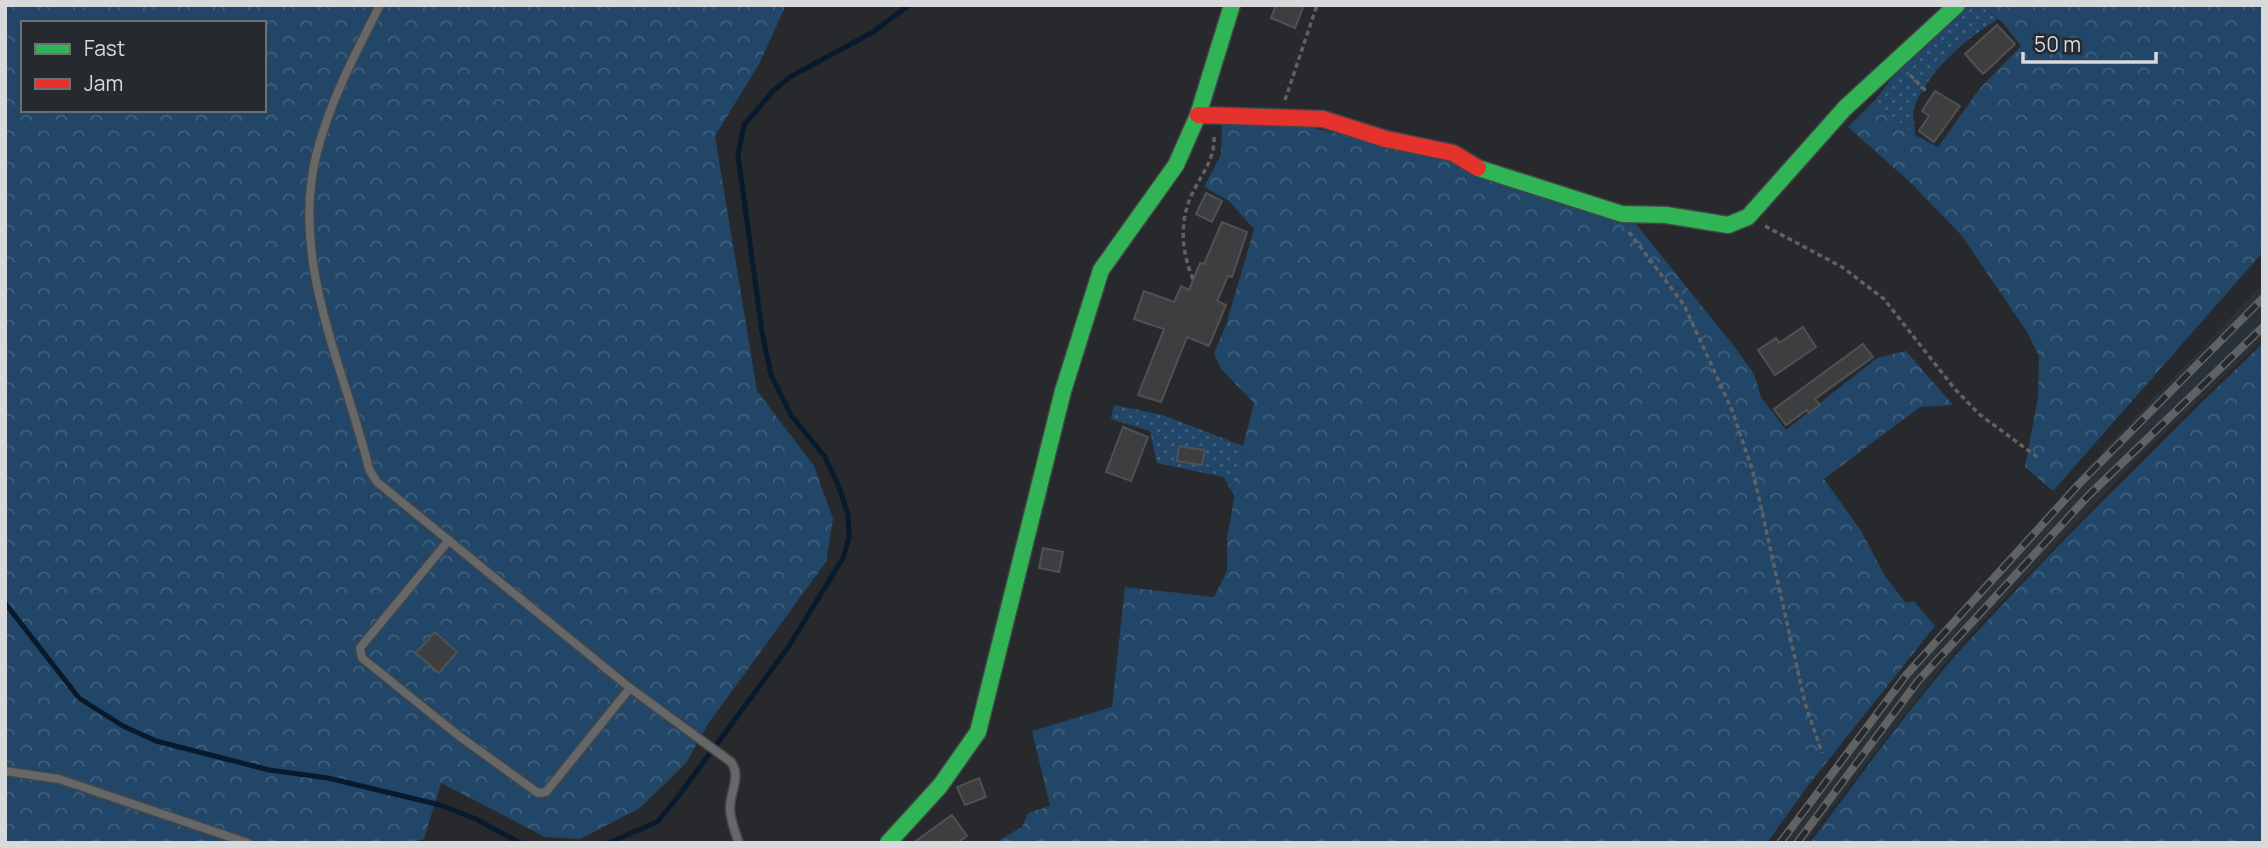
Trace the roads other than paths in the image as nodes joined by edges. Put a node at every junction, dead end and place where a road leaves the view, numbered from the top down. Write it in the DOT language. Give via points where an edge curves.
graph roads {
  1 [pos="380,5"];
  2 [pos="1232,5"];
  3 [pos="1957,5"];
  4 [pos="1206,116"];
  5 [pos="449,540"];
  6 [pos="630,688"];
  7 [pos="5,771"];
  8 [pos="248,843"];
  9 [pos="739,843"];
  10 [pos="888,843"];
  1 -- 5 [label="lane" via="326,120 316,155 311,204 317,295 369,469 377,482"];
  2 -- 4 [label="street"];
  3 -- 4 [label="street" via="1844,108 1748,217 1728,225 1666,215 1622,214 1483,171 1453,153 1323,119"];
  4 -- 10 [label="street" via="1101,270 1063,391 978,732 947,778"];
  5 -- 6 [label="lane"];
  5 -- 6 [label="lane" via="360,648 362,658 538,793 546,792"];
  6 -- 9 [label="lane" via="736,768 730,813"];
  7 -- 8 [label="lane" via="58,779"];
}
